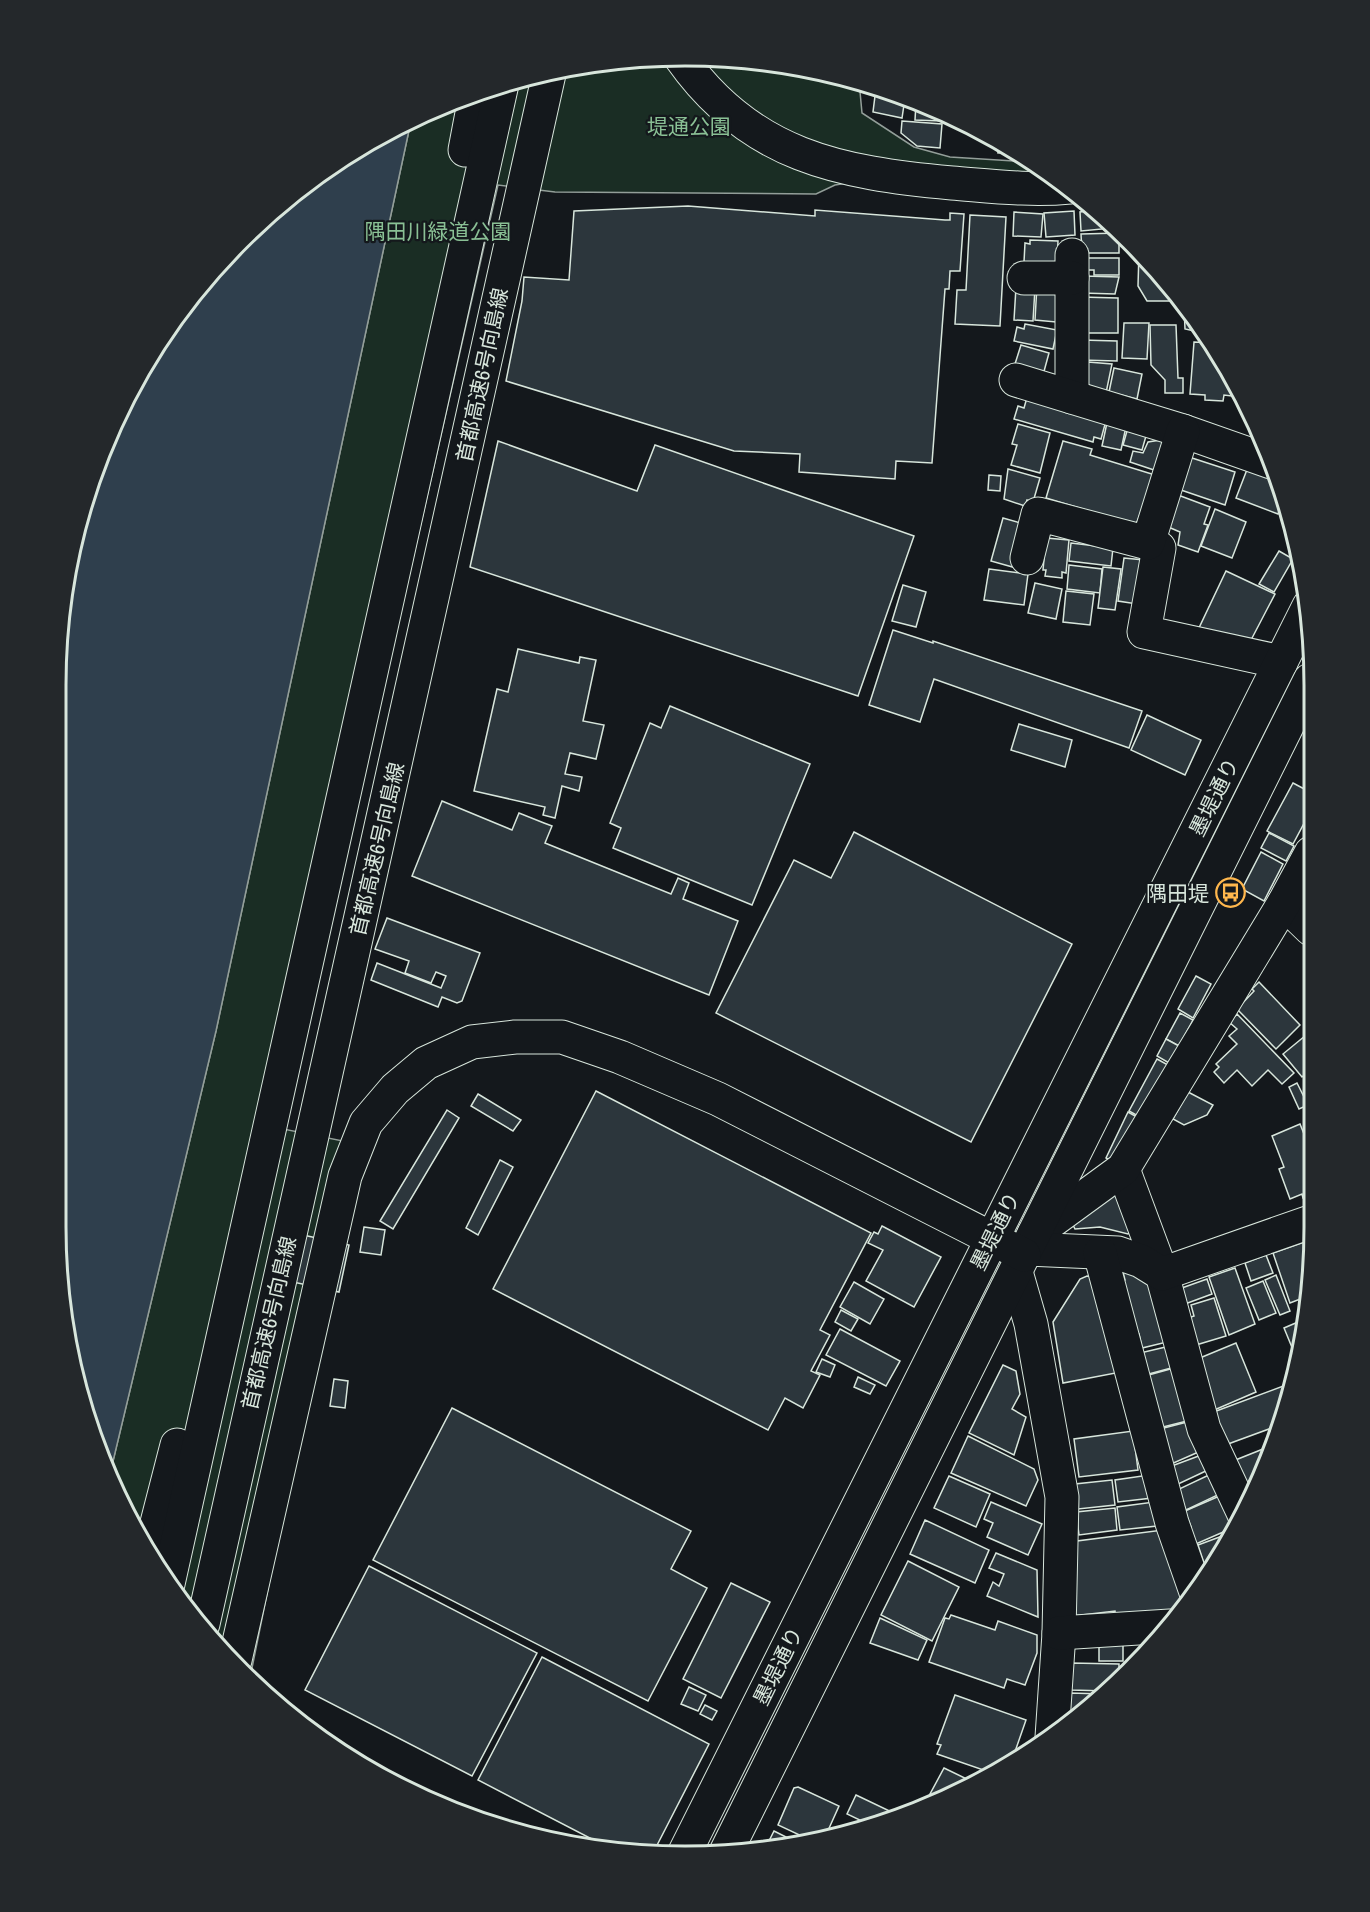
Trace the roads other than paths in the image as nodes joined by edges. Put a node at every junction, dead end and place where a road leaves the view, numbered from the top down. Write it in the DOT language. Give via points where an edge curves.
graph roads {
  1 [pos="688,66"];
  2 [pos="547,82"];
  3 [pos="500,95"];
  4 [pos="474,104"];
  5 [pos="1052,187"];
  6 [pos="1024,278"];
  7 [pos="1016,380"];
  8 [pos="1072,397"];
  9 [pos="429,418"];
  10 [pos="1183,431"];
  11 [pos="1261,458"];
  12 [pos="1148,543"];
  13 [pos="1028,558"];
  14 [pos="1301,622"];
  15 [pos="1281,662"];
  16 [pos="1304,692"];
  17 [pos="1304,866"];
  18 [pos="1284,903"];
  19 [pos="1304,922"];
  20 [pos="311,949"];
  21 [pos="1123,1170"];
  22 [pos="1304,1224"];
  23 [pos="992,1238"];
  24 [pos="1026,1252"];
  25 [pos="1100,1253"];
  26 [pos="1162,1274"];
  27 [pos="1239,1503"];
  28 [pos="152,1541"];
  29 [pos="171,1572"];
  30 [pos="1192,1582"];
  31 [pos="205,1617"];
  32 [pos="1157,1627"];
  33 [pos="1059,1633"];
  34 [pos="237,1653"];
  35 [pos="1053,1725"];
  36 [pos="730,1845"];
  37 [pos="688,1846"];
  1 -- 5 [label="main road" via="725,110 764,136 851,171 976,185"];
  2 -- 31 [label="main road, 首都高速6号向島線"];
  3 -- 9 [label="main road, 首都高速6号向島線"];
  4 -- 9 [label="main road" via="428,340"];
  6 -- 8 [label="main road" via="1072,266"];
  7 -- 8 [label="main road"];
  8 -- 10 [label="main road"];
  9 -- 20 [label="main road, 首都高速6号向島線"];
  10 -- 11 [label="main road"];
  10 -- 12 [label="main road"];
  12 -- 13 [label="main road" via="1038,514"];
  12 -- 15 [label="main road" via="1159,548 1144,632"];
  14 -- 15 [label="main road, 墨堤通り"];
  15 -- 23 [label="main road, 墨堤通り"];
  16 -- 24 [label="main road, 墨堤通り"];
  17 -- 18 [label="main road"];
  18 -- 19 [label="main road"];
  18 -- 21 [label="main road"];
  20 -- 28 [label="main road" via="261,1110"];
  20 -- 29 [label="main road, 首都高速6号向島線"];
  21 -- 24 [label="main road"];
  21 -- 26 [label="main road"];
  22 -- 26 [label="main road"];
  23 -- 24 [label="main road"];
  23 -- 34 [label="main road" via="718,1099 562,1037 471,1042 426,1063 395,1089 366,1123 345,1176"];
  23 -- 37 [label="main road, 墨堤通り"];
  24 -- 25 [label="main road"];
  24 -- 33 [label="main road" via="1031,1323 1062,1497"];
  24 -- 36 [label="main road, 墨堤通り"];
  25 -- 26 [label="main road" via="1118,1253"];
  25 -- 30 [label="main road" via="1172,1523"];
  26 -- 27 [label="main road" via="1204,1429"];
  32 -- 33 [label="main road"];
  33 -- 35 [label="main road"];
}
